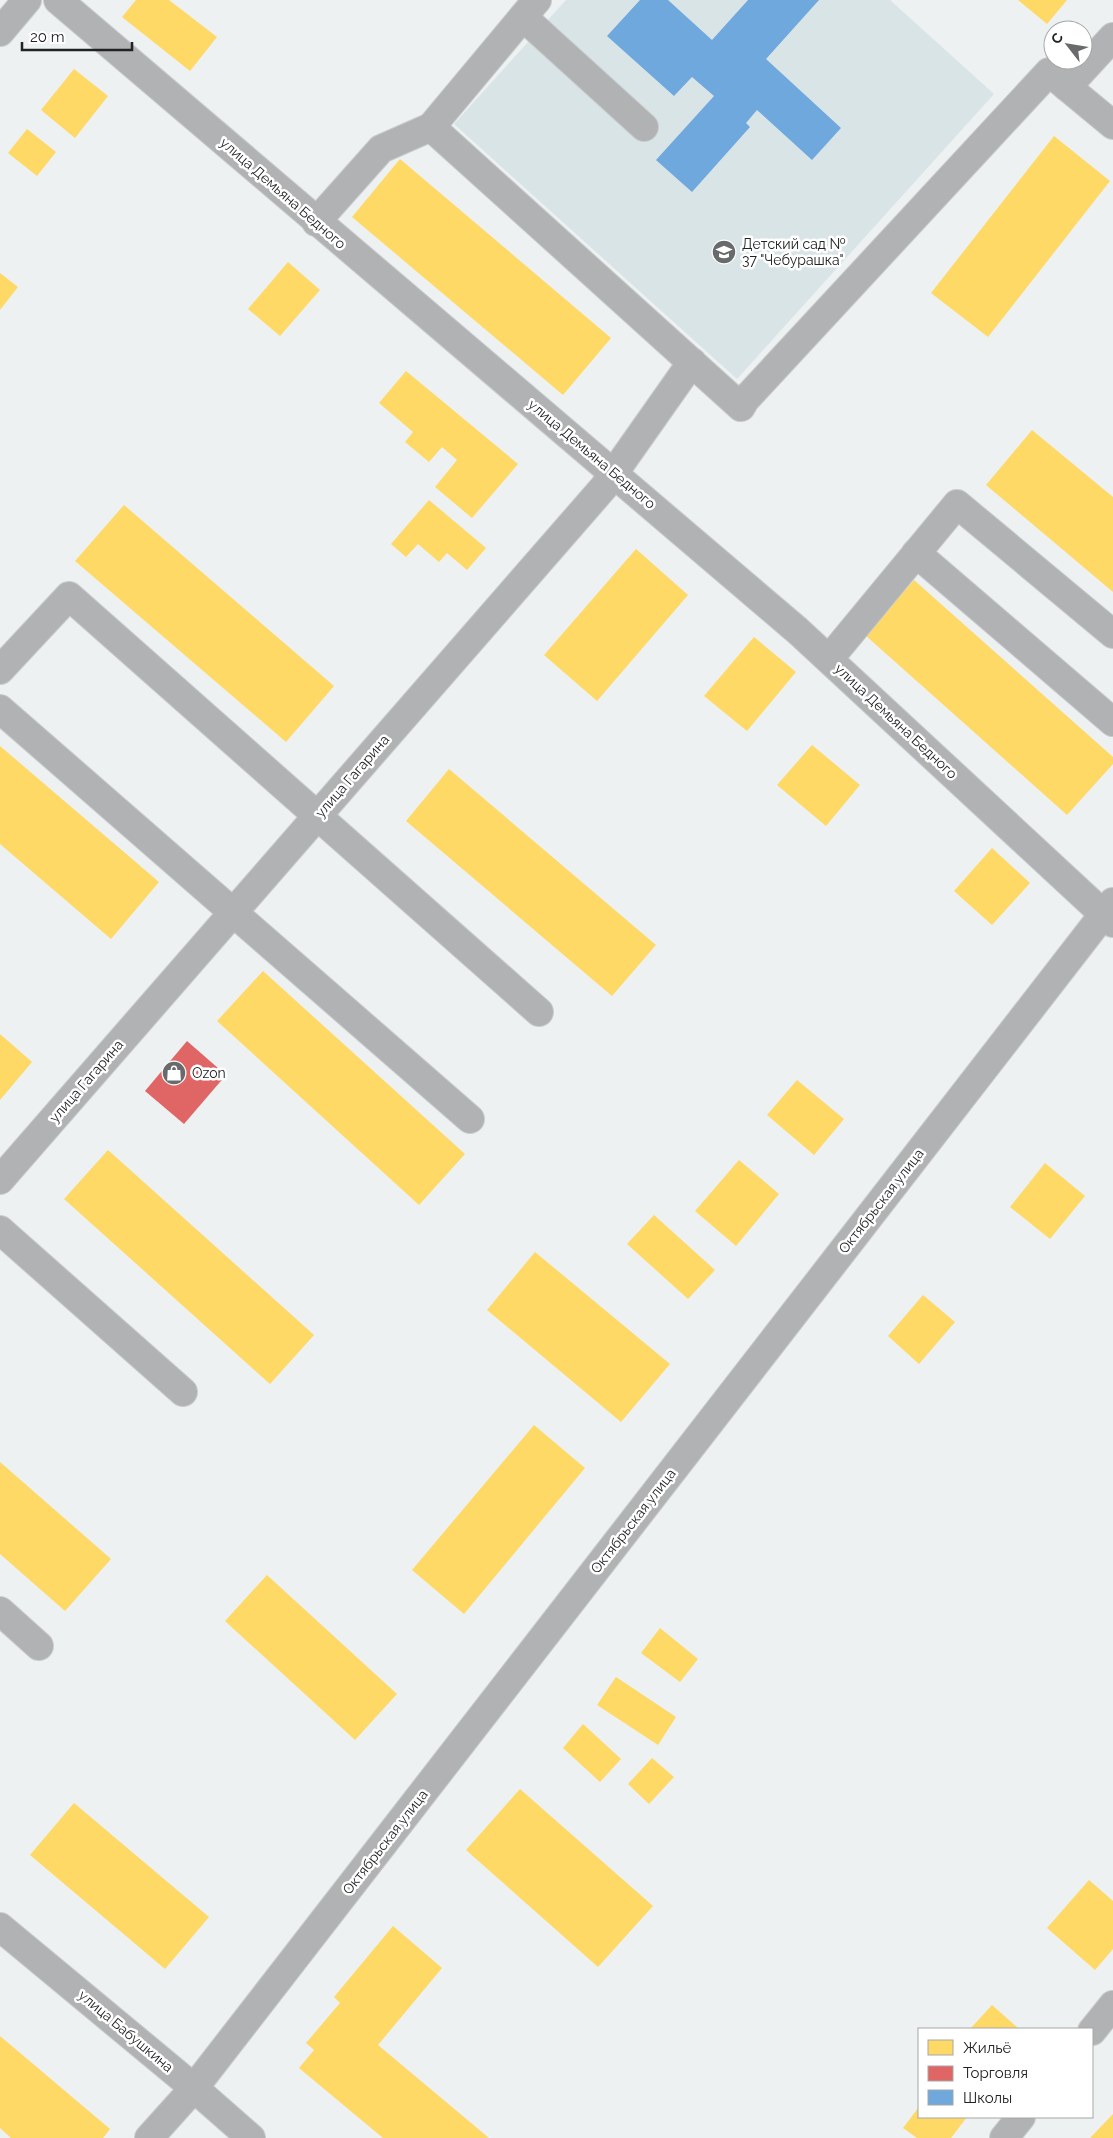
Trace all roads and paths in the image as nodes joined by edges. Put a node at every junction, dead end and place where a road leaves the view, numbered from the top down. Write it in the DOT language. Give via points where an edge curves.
graph roads {
  1 [pos="27,0"];
  2 [pos="58,0"];
  3 [pos="530,8"];
  4 [pos="0,32"];
  5 [pos="1113,37"];
  6 [pos="1067,87"];
  7 [pos="1113,125"];
  8 [pos="431,127"];
  9 [pos="644,127"];
  10 [pos="316,222"];
  11 [pos="692,362"];
  12 [pos="614,473"];
  13 [pos="916,553"];
  14 [pos="1113,634"];
  15 [pos="829,659"];
  16 [pos="0,670"];
  17 [pos="0,709"];
  18 [pos="1113,722"];
  19 [pos="317,816"];
  20 [pos="233,912"];
  21 [pos="1110,913"];
  22 [pos="539,1012"];
  23 [pos="470,1119"];
  24 [pos="0,1180"];
  25 [pos="0,1230"];
  26 [pos="183,1392"];
  27 [pos="0,1611"];
  28 [pos="40,1646"];
  29 [pos="0,1927"];
  30 [pos="1113,2005"];
  31 [pos="1093,2030"];
  32 [pos="194,2088"];
  33 [pos="1020,2118"];
  34 [pos="149,2138"];
  35 [pos="251,2138"];
  36 [pos="1004,2138"];
  1 -- 4 [label="street"];
  2 -- 10 [label="street, улица Демьяна Бедного"];
  3 -- 8 [label="street"];
  3 -- 9 [label="street"];
  5 -- 6 [label="street"];
  6 -- 7 [label="street"];
  6 -- 11 [label="street" via="1049,72 741,407"];
  8 -- 10 [label="street" via="381,149"];
  8 -- 11 [label="street"];
  10 -- 12 [label="street, улица Демьяна Бедного"];
  11 -- 12 [label="street, улица Гагарина"];
  12 -- 15 [label="street, улица Демьяна Бедного"];
  12 -- 19 [label="street, улица Гагарина"];
  13 -- 14 [label="street" via="957,504"];
  13 -- 15 [label="street"];
  13 -- 18 [label="street"];
  15 -- 21 [label="street, улица Демьяна Бедного"];
  16 -- 19 [label="street" via="69,596"];
  17 -- 20 [label="street"];
  19 -- 20 [label="street, улица Гагарина"];
  19 -- 22 [label="street"];
  20 -- 23 [label="street"];
  20 -- 24 [label="street, улица Гагарина"];
  21 -- 32 [label="street, Октябрьская улица"];
  25 -- 26 [label="street"];
  27 -- 28 [label="street"];
  29 -- 32 [label="street, улица Бабушкина"];
  30 -- 31 [label="street"];
  32 -- 34 [label="street, Октябрьская улица"];
  32 -- 35 [label="street, улица Бабушкина"];
  33 -- 36 [label="street"];
}
